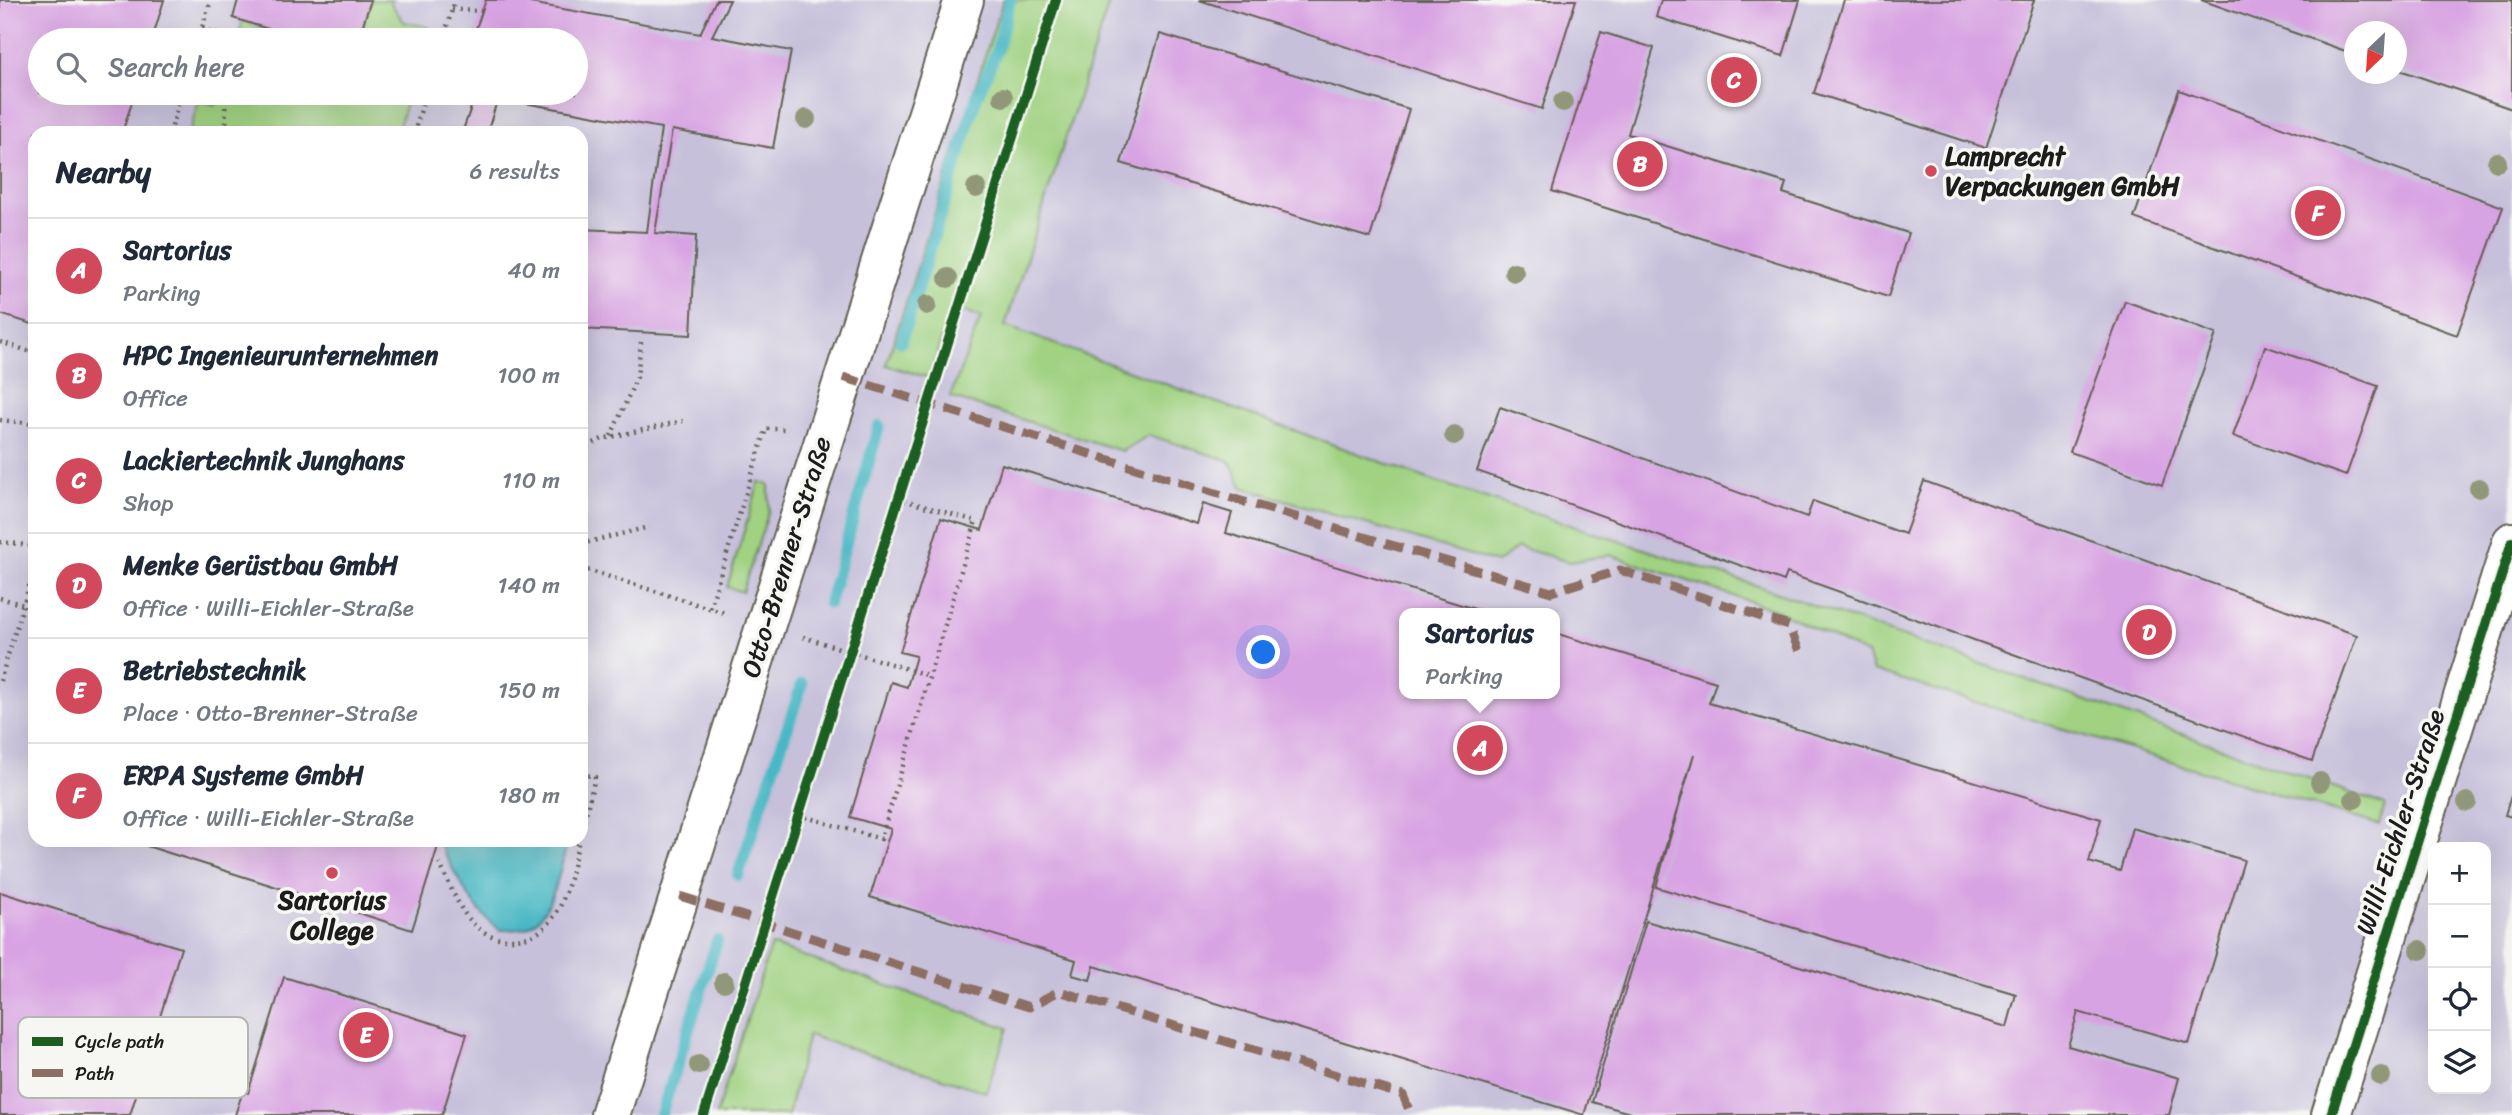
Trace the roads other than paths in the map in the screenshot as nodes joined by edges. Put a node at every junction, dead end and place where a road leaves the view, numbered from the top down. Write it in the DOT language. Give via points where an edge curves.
graph roads {
  1 [pos="964,0"];
  2 [pos="2512,542"];
  3 [pos="610,1115"];
  4 [pos="2331,1115"];
  1 -- 3 [label="main road, Otto-Brenner-Straße"];
  2 -- 4 [label="main road, Willi-Eichler-Straße"];
}
